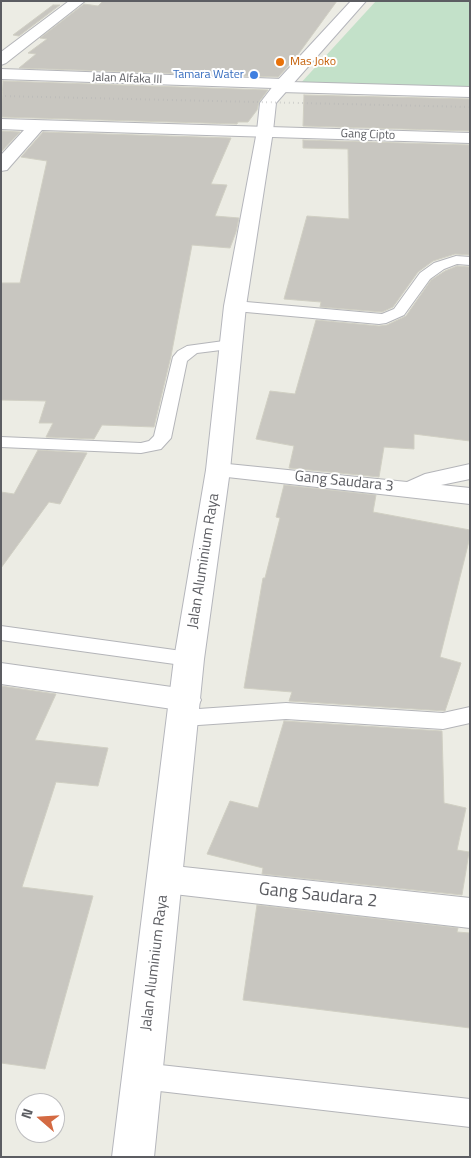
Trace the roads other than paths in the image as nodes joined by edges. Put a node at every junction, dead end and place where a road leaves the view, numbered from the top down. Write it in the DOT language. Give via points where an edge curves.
graph roads {
  1 [pos="78,1"];
  2 [pos="359,1"];
  3 [pos="1,60"];
  4 [pos="1,74"];
  5 [pos="282,86"];
  6 [pos="470,92"];
  7 [pos="1,124"];
  8 [pos="38,125"];
  9 [pos="265,131"];
  10 [pos="470,138"];
  11 [pos="1,166"];
  12 [pos="470,261"];
  13 [pos="235,306"];
  14 [pos="231,346"];
  15 [pos="1,442"];
  16 [pos="218,470"];
  17 [pos="470,471"];
  18 [pos="412,489"];
  19 [pos="470,496"];
  20 [pos="1,633"];
  21 [pos="189,659"];
  22 [pos="1,674"];
  23 [pos="185,709"];
  24 [pos="470,715"];
  25 [pos="166,879"];
  26 [pos="470,913"];
  27 [pos="142,1076"];
  28 [pos="470,1113"];
  29 [pos="133,1157"];
  1 -- 3 [label="street"];
  2 -- 5 [label="street, Jalan Aluminium Raya"];
  4 -- 5 [label="street, Jalan Alfaka III"];
  5 -- 6 [label="street, Jalan Alfaka III"];
  5 -- 9 [label="street, Jalan Aluminium Raya" via="268,103"];
  7 -- 8 [label="street, Gang Cipto"];
  8 -- 9 [label="street, Gang Cipto"];
  8 -- 11 [label="street"];
  9 -- 10 [label="street, Gang Cipto"];
  9 -- 13 [label="street, Jalan Aluminium Raya"];
  12 -- 13 [label="lane" via="456,260 439,266 425,276 399,312 386,318"];
  13 -- 14 [label="street, Jalan Aluminium Raya"];
  14 -- 15 [label="lane" via="192,349 179,360 162,438 155,445 141,448"];
  14 -- 16 [label="street, Jalan Aluminium Raya"];
  16 -- 18 [label="street, Gang Saudara 3"];
  16 -- 21 [label="street, Jalan Aluminium Raya"];
  17 -- 18 [label="street" via="434,479"];
  18 -- 19 [label="street, Gang Saudara 3"];
  20 -- 21 [label="lane"];
  21 -- 23 [label="street, Jalan Aluminium Raya"];
  22 -- 23 [label="street"];
  23 -- 24 [label="lane" via="286,711 443,721"];
  23 -- 25 [label="street, Jalan Aluminium Raya"];
  25 -- 26 [label="street, Gang Saudara 2"];
  25 -- 27 [label="street, Jalan Aluminium Raya"];
  27 -- 28 [label="lane"];
  27 -- 29 [label="street, Jalan Aluminium Raya"];
}
